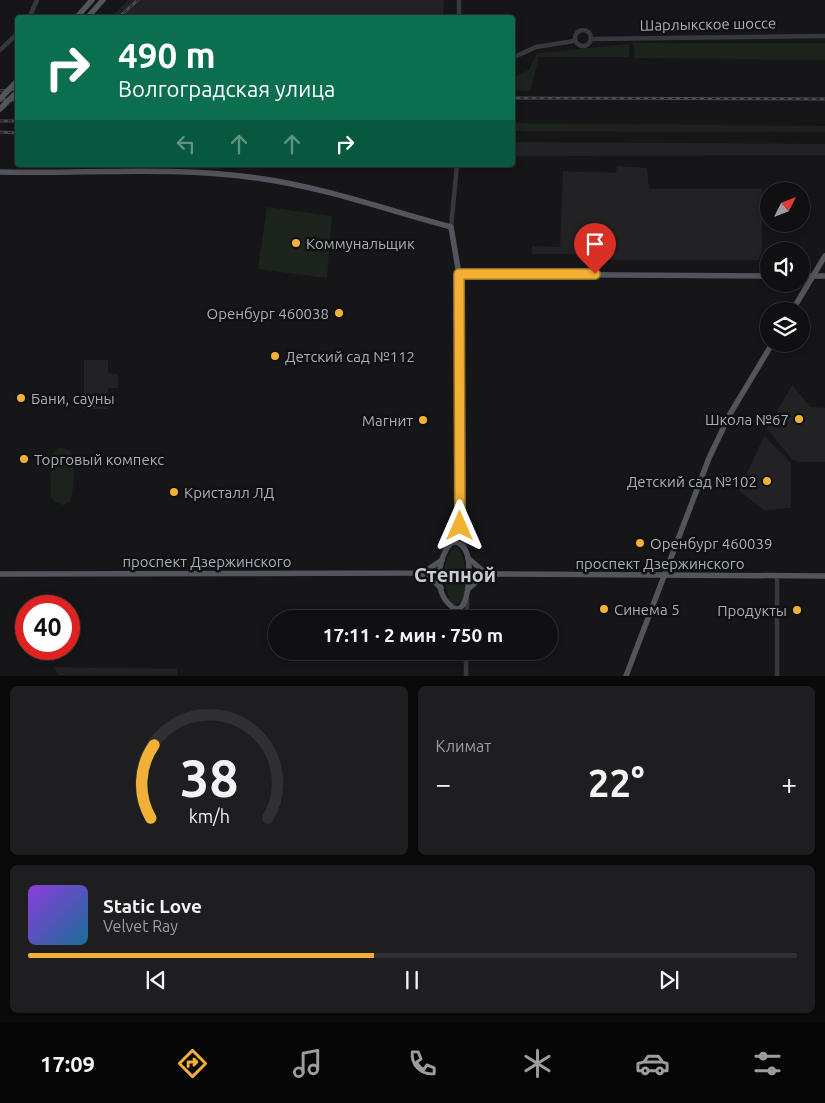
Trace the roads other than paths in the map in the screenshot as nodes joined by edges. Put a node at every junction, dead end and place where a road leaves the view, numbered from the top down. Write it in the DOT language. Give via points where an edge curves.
graph roads {
  1 [pos="37,0"];
  2 [pos="92,0"];
  3 [pos="103,0"];
  4 [pos="459,0"];
  5 [pos="30,15"];
  6 [pos="79,15"];
  7 [pos="89,15"];
  8 [pos="460,15"];
  9 [pos="15,36"];
  10 [pos="825,36"];
  11 [pos="592,39"];
  12 [pos="574,41"];
  13 [pos="0,50"];
  14 [pos="515,57"];
  15 [pos="15,83"];
  16 [pos="15,94"];
  17 [pos="0,99"];
  18 [pos="0,110"];
  19 [pos="457,167"];
  20 [pos="0,172"];
  21 [pos="451,227"];
  22 [pos="825,256"];
  23 [pos="459,274"];
  24 [pos="760,276"];
  25 [pos="813,276"];
  26 [pos="825,276"];
  27 [pos="797,302"];
  28 [pos="767,352"];
  29 [pos="460,526"];
  30 [pos="451,543"];
  31 [pos="466,551"];
  32 [pos="468,558"];
  33 [pos="442,560"];
  34 [pos="415,573"];
  35 [pos="0,574"];
  36 [pos="494,574"];
  37 [pos="664,575"];
  38 [pos="777,576"];
  39 [pos="825,576"];
  40 [pos="441,588"];
  41 [pos="468,592"];
  42 [pos="450,606"];
  43 [pos="455,610"];
  44 [pos="466,610"];
  45 [pos="466,660"];
  46 [pos="466,676"];
  47 [pos="626,676"];
  48 [pos="777,676"];
  1 -- 5 [label="street"];
  2 -- 6 [label="main road"];
  3 -- 7 [label="main road"];
  4 -- 8 [label="street"];
  9 -- 13 [label="street"];
  10 -- 11 [label="street, Шарлыкское шоссе"];
  11 -- 12 [label="street" via="585,45"];
  11 -- 12 [label="street" via="588,33 580,32"];
  12 -- 14 [label="street" via="536,48"];
  15 -- 17 [label="main road, bridge"];
  16 -- 18 [label="main road, bridge"];
  19 -- 21 [label="street"];
  20 -- 21 [label="main road" via="142,172 246,177 316,190"];
  21 -- 23 [label="main road"];
  22 -- 25 [label="main road"];
  23 -- 24 [label="main road"];
  23 -- 29 [label="street"];
  25 -- 26 [label="main road"];
  25 -- 27 [label="main road"];
  28 -- 37 [label="main road" via="716,443"];
  29 -- 30 [label="street"];
  29 -- 31 [label="street"];
  30 -- 31 [label="main road" via="459,543"];
  30 -- 33 [label="main road"];
  31 -- 32 [label="main road"];
  32 -- 36 [label="main road, проспект Дзержинского" via="482,570"];
  32 -- 41 [label="main road"];
  33 -- 34 [label="main road, проспект Дзержинского" via="427,570"];
  33 -- 40 [label="main road"];
  34 -- 35 [label="main road, проспект Дзержинского"];
  34 -- 40 [label="main road, проспект Дзержинского" via="426,576"];
  36 -- 37 [label="main road, проспект Дзержинского"];
  36 -- 41 [label="main road, проспект Дзержинского" via="481,578"];
  37 -- 38 [label="main road, проспект Дзержинского"];
  37 -- 47 [label="main road"];
  38 -- 39 [label="main road, проспект Дзержинского"];
  38 -- 48 [label="street"];
  40 -- 42 [label="main road"];
  41 -- 42 [label="main road, проспект Дзержинского" via="462,606"];
  41 -- 44 [label="street"];
  42 -- 43 [label="street"];
  45 -- 46 [label="street"];
}
